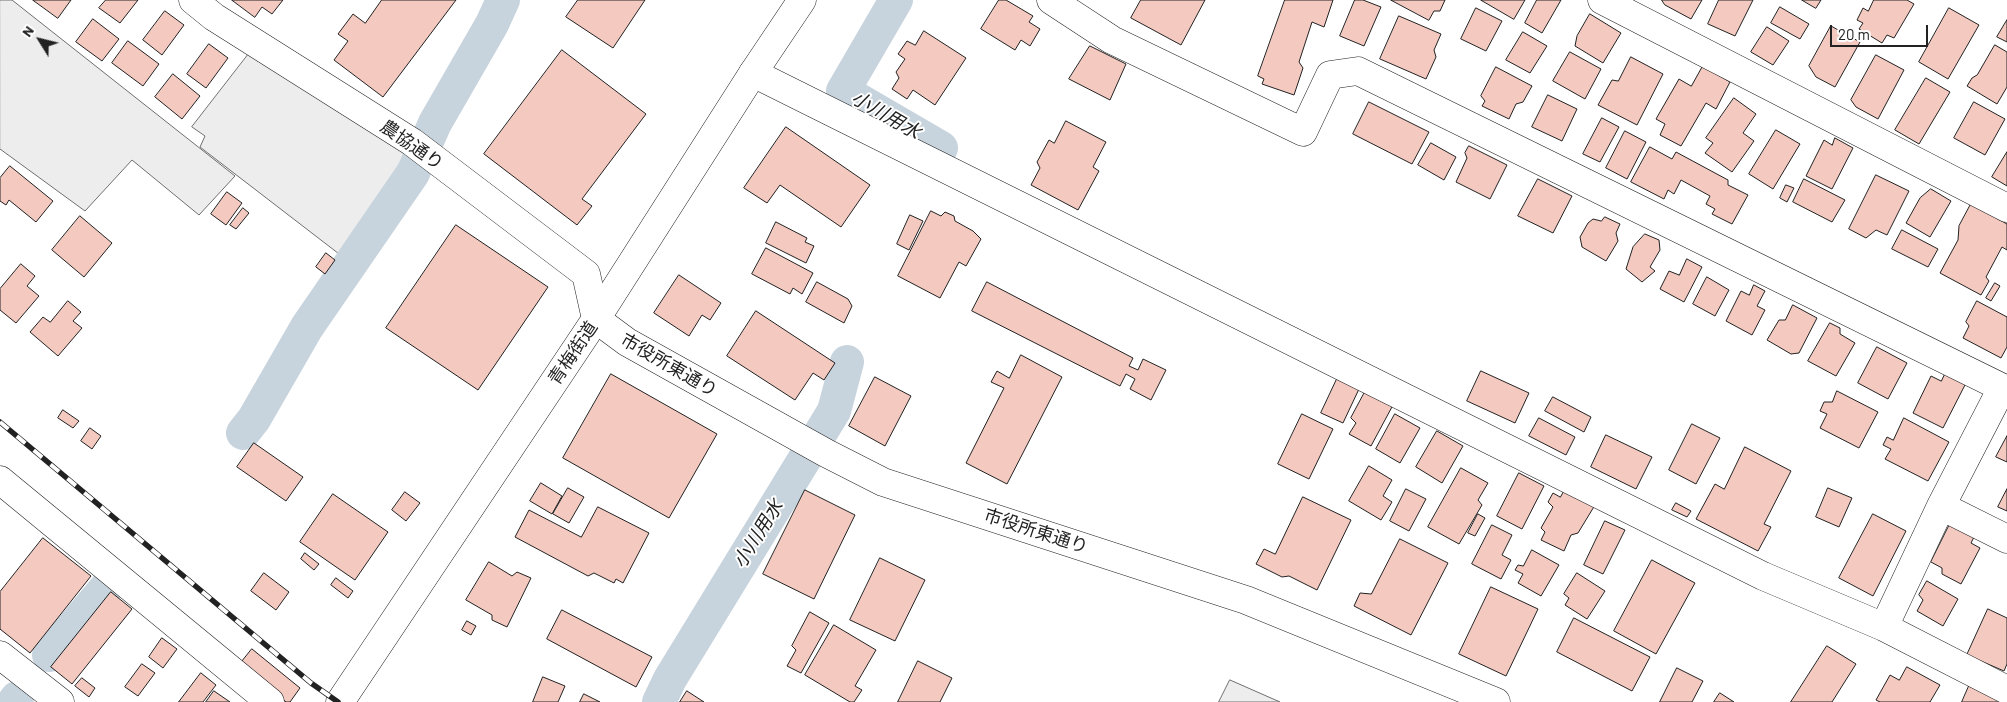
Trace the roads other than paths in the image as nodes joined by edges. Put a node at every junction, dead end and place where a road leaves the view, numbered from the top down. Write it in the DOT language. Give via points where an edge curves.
graph roads {
  1 [pos="193,0"];
  2 [pos="802,0"];
  3 [pos="1050,0"];
  4 [pos="1602,0"];
  5 [pos="753,73"];
  6 [pos="2007,208"];
  7 [pos="596,319"];
  8 [pos="2004,389"];
  9 [pos="0,480"];
  10 [pos="1941,506"];
  11 [pos="2007,539"];
  12 [pos="1884,627"];
  13 [pos="0,655"];
  14 [pos="2007,690"];
  15 [pos="60,702"];
  16 [pos="270,702"];
  17 [pos="340,702"];
  18 [pos="1496,702"];
  1 -- 7 [label="street, 農協通り" via="214,17 412,142 586,274"];
  2 -- 5 [label="street, 青梅街道"];
  3 -- 8 [label="street" via="1112,40 1303,132 1330,75 1358,72"];
  4 -- 6 [label="street"];
  5 -- 7 [label="street, 青梅街道"];
  5 -- 12 [label="street" via="1763,576"];
  7 -- 17 [label="street, 青梅街道"];
  7 -- 18 [label="street, 市役所東通り" via="627,342 884,482 1246,600"];
  8 -- 10 [label="street"];
  9 -- 16 [label="street"];
  10 -- 11 [label="street"];
  10 -- 12 [label="street"];
  12 -- 14 [label="street"];
  13 -- 15 [label="street"];
}
